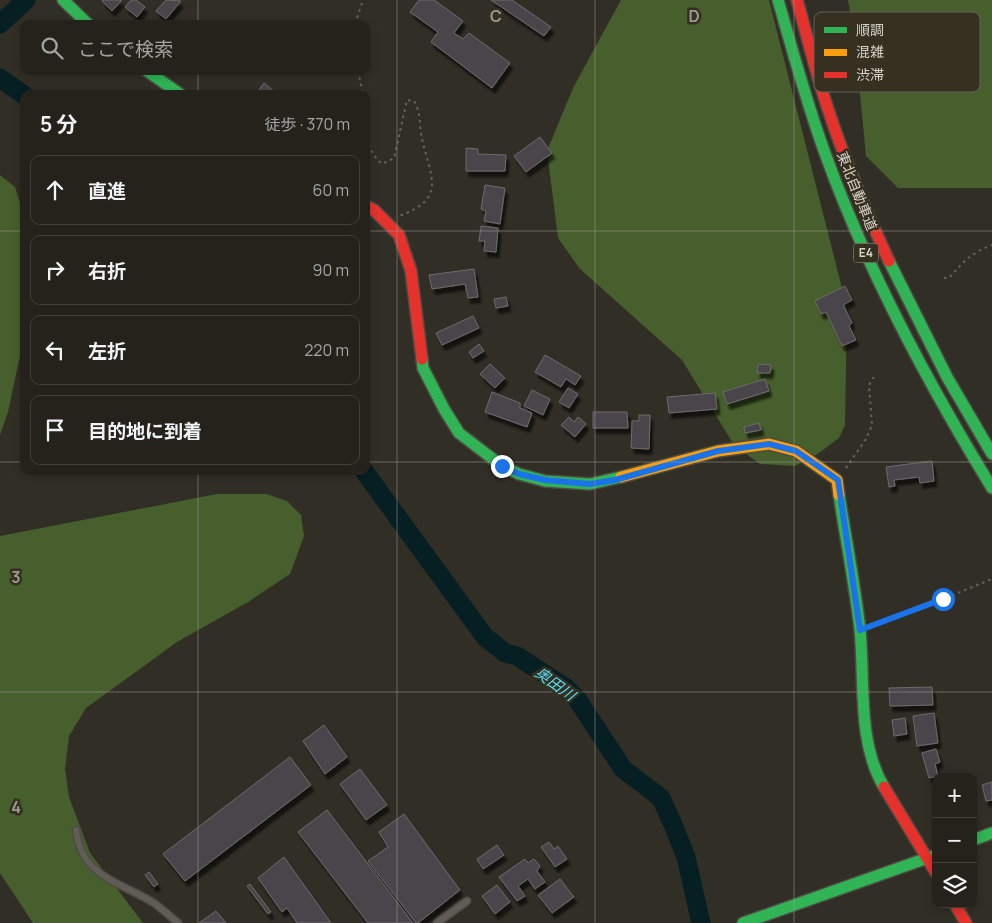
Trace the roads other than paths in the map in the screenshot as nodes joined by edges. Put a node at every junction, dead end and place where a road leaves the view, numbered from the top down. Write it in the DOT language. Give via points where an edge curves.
graph roads {
  1 [pos="63,0"];
  2 [pos="778,0"];
  3 [pos="797,0"];
  4 [pos="84,20"];
  5 [pos="814,63"];
  6 [pos="153,75"];
  7 [pos="174,90"];
  8 [pos="822,92"];
  9 [pos="370,208"];
  10 [pos="992,454"];
  11 [pos="992,488"];
  12 [pos="76,830"];
  13 [pos="992,833"];
  14 [pos="977,839"];
  15 [pos="931,857"];
  16 [pos="467,901"];
  17 [pos="957,908"];
  18 [pos="178,923"];
  19 [pos="437,923"];
  20 [pos="743,923"];
  21 [pos="966,923"];
  1 -- 4 [label="main road"];
  2 -- 11 [label="main road, 東北自動車道 / E4" via="804,93 833,176 883,292 954,426"];
  3 -- 5 [label="main road, 東北自動車道 / E4"];
  6 -- 7 [label="main road"];
  8 -- 10 [label="main road, 東北自動車道 / E4" via="850,170 926,338 956,396"];
  9 -- 15 [label="main road" via="398,235 411,271 423,368 460,433 502,466 545,480 590,484 718,451 769,444 796,451 838,480 860,630 866,730 875,772"];
  12 -- 18 [label="lane" via="78,844 89,864 105,878 154,903"];
  13 -- 14 [label="main road"];
  15 -- 20 [label="main road"];
  16 -- 19 [label="lane"];
  17 -- 21 [label="main road"];
}
